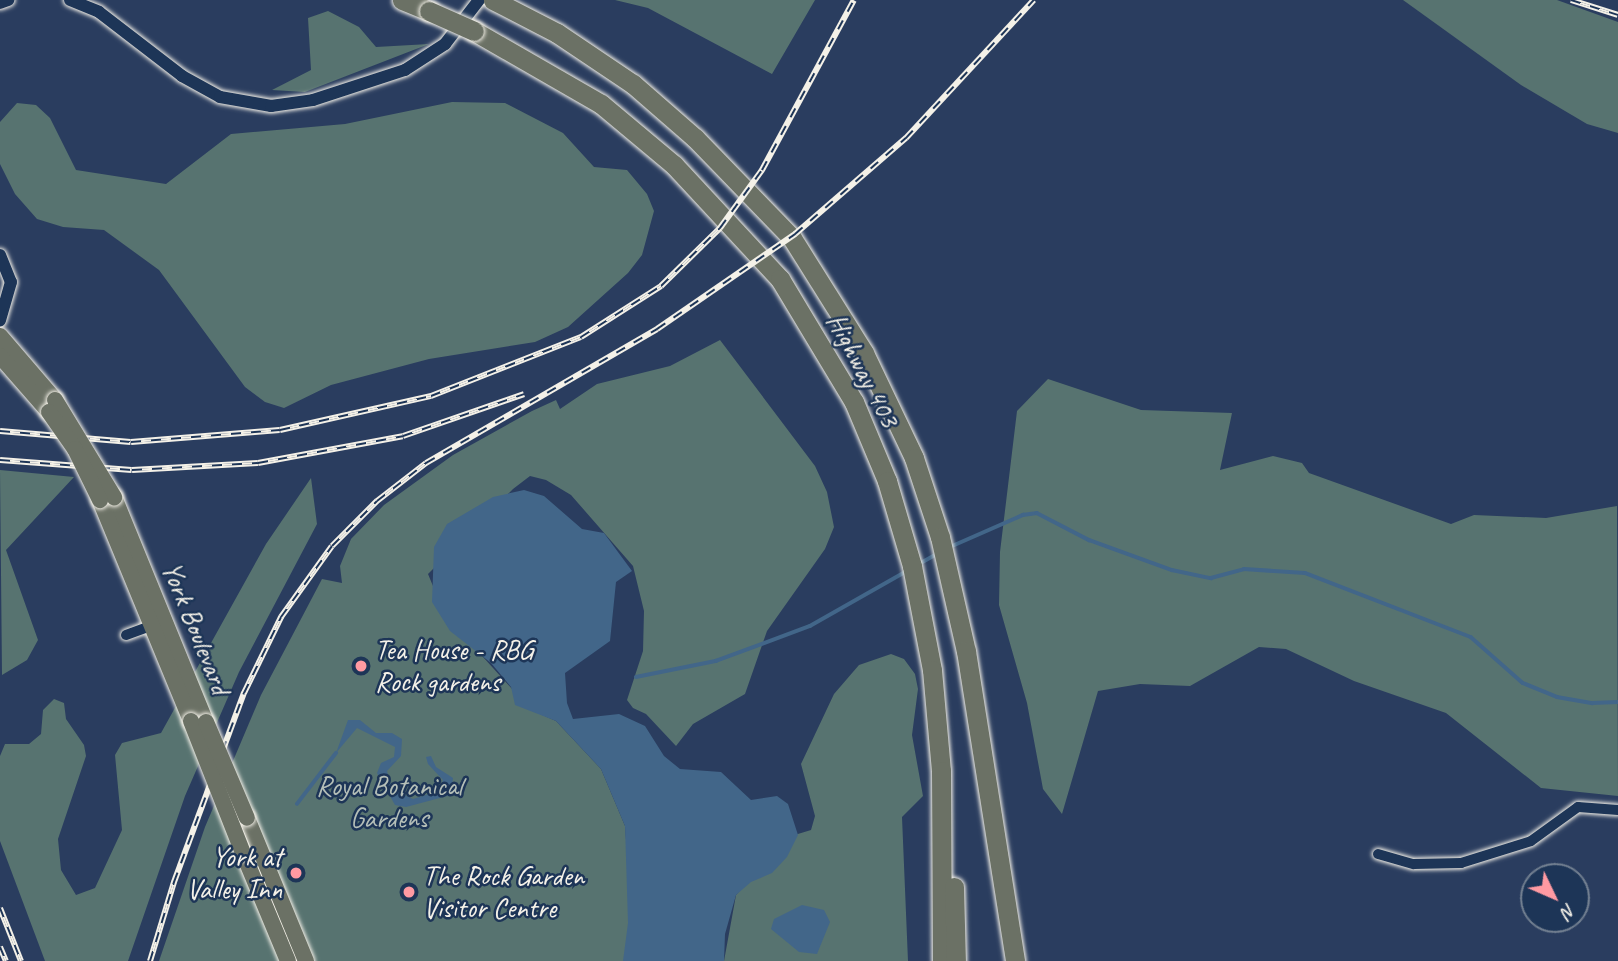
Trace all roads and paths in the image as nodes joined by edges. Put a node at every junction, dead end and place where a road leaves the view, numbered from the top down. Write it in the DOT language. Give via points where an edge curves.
graph roads {
  1 [pos="8,0"];
  2 [pos="70,0"];
  3 [pos="402,0"];
  4 [pos="479,0"];
  5 [pos="494,0"];
  6 [pos="0,3"];
  7 [pos="0,255"];
  8 [pos="0,320"];
  9 [pos="0,336"];
  10 [pos="0,356"];
  11 [pos="52,406"];
  12 [pos="158,623"];
  13 [pos="126,635"];
  14 [pos="966,651"];
  15 [pos="199,722"];
  16 [pos="941,771"];
  17 [pos="1618,810"];
  18 [pos="1378,854"];
  19 [pos="288,961"];
  20 [pos="306,961"];
  21 [pos="942,961"];
  22 [pos="956,961"];
  23 [pos="1015,961"];
  24 [pos="1029,961"];
  1 -- 6 [label="street"];
  2 -- 4 [label="street" via="99,12 182,76 211,92 271,106 313,100 405,70 445,44"];
  3 -- 16 [label="highway, Highway 403, bridge" via="474,31 601,104 674,165 780,279 854,402 887,481 912,566 932,670"];
  5 -- 14 [label="highway, Highway 403" via="556,33 633,84 723,166 792,238 864,353 914,458 940,537"];
  7 -- 8 [label="street" via="11,282"];
  9 -- 11 [label="main road, York Boulevard"];
  10 -- 11 [label="main road, York Boulevard"];
  11 -- 12 [label="main road, York Boulevard, bridge" via="107,498"];
  12 -- 13 [label="street"];
  12 -- 15 [label="main road, York Boulevard"];
  14 -- 23 [label="highway, Highway 403"];
  14 -- 24 [label="highway" via="999,788"];
  15 -- 19 [label="main road, York Boulevard, bridge" via="243,853"];
  15 -- 20 [label="main road, York Boulevard, bridge" via="247,818"];
  16 -- 21 [label="highway, Highway 403"];
  16 -- 22 [label="highway" via="952,828"];
  17 -- 18 [label="street" via="1578,807 1531,841 1461,863 1414,864"];
}
